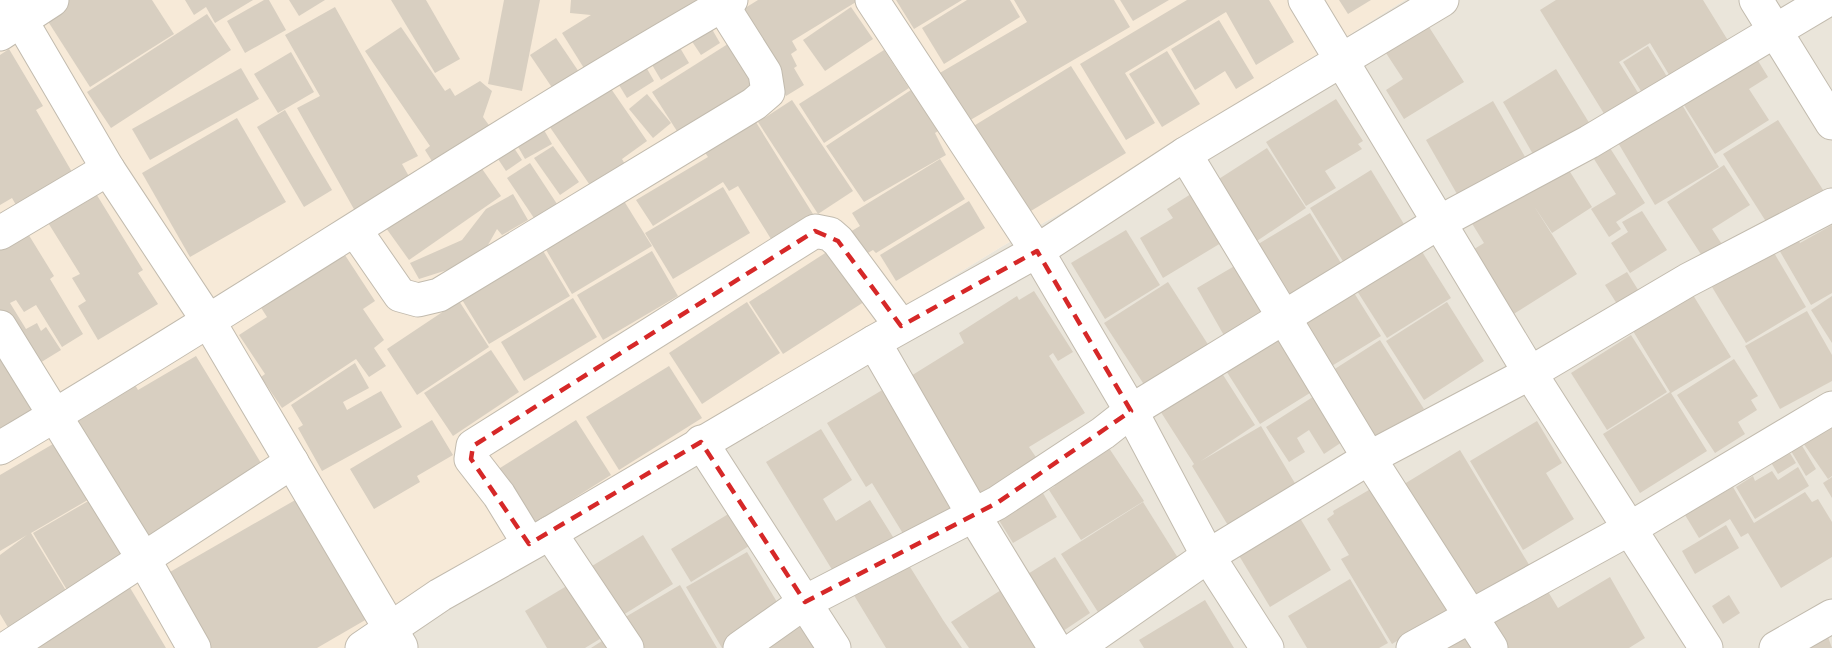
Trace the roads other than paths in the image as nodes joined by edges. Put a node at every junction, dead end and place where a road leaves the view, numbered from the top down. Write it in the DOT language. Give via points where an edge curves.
graph roads {
  1 [pos="52,0"];
  2 [pos="872,0"];
  3 [pos="1305,0"];
  4 [pos="1442,0"];
  5 [pos="1756,0"];
  6 [pos="1827,0"];
  7 [pos="727,2"];
  8 [pos="10,18"];
  9 [pos="1775,31"];
  10 [pos="1343,60"];
  11 [pos="1832,123"];
  12 [pos="1185,154"];
  13 [pos="108,169"];
  14 [pos="1832,205"];
  15 [pos="1438,223"];
  16 [pos="355,230"];
  17 [pos="0,233"];
  18 [pos="1037,251"];
  19 [pos="1285,319"];
  20 [pos="208,322"];
  21 [pos="0,327"];
  22 [pos="888,334"];
  23 [pos="1530,373"];
  24 [pos="1832,408"];
  25 [pos="1131,411"];
  26 [pos="55,416"];
  27 [pos="700,442"];
  28 [pos="0,448"];
  29 [pos="1369,458"];
  30 [pos="292,462"];
  31 [pos="973,514"];
  32 [pos="1629,530"];
  33 [pos="540,539"];
  34 [pos="1208,556"];
  35 [pos="143,558"];
  36 [pos="805,602"];
  37 [pos="1471,616"];
  38 [pos="1832,616"];
  39 [pos="396,639"];
  40 [pos="7,648"];
  41 [pos="194,648"];
  42 [pos="362,648"];
  43 [pos="627,648"];
  44 [pos="740,648"];
  45 [pos="834,648"];
  46 [pos="1055,648"];
  47 [pos="1076,648"];
  48 [pos="1267,648"];
  49 [pos="1413,648"];
  50 [pos="1491,648"];
  51 [pos="1706,648"];
  52 [pos="1776,648"];
  1 -- 8 [label="street"];
  2 -- 18 [label="street"];
  3 -- 10 [label="street"];
  4 -- 10 [label="street"];
  5 -- 9 [label="street"];
  6 -- 9 [label="street"];
  7 -- 16 [label="street" via="598,76"];
  7 -- 16 [label="street" via="765,72 768,92 754,104 439,295 418,300 400,296"];
  8 -- 13 [label="street"];
  9 -- 11 [label="street"];
  9 -- 15 [label="street" via="1589,142"];
  10 -- 12 [label="street"];
  10 -- 15 [label="street"];
  12 -- 18 [label="street"];
  12 -- 19 [label="street"];
  13 -- 17 [label="street"];
  13 -- 20 [label="street"];
  14 -- 23 [label="street" via="1688,280"];
  15 -- 19 [label="street"];
  15 -- 23 [label="street"];
  16 -- 20 [label="street"];
  18 -- 22 [label="street"];
  18 -- 25 [label="street"];
  19 -- 25 [label="street"];
  19 -- 29 [label="street"];
  20 -- 26 [label="street"];
  20 -- 30 [label="street"];
  21 -- 26 [label="street"];
  22 -- 27 [label="street"];
  22 -- 31 [label="street"];
  22 -- 33 [label="street" via="838,241 830,234 816,231 473,446 471,459"];
  23 -- 29 [label="street"];
  23 -- 32 [label="street"];
  24 -- 32 [label="street"];
  25 -- 31 [label="street" via="997,503"];
  25 -- 34 [label="street"];
  26 -- 28 [label="street"];
  26 -- 35 [label="street"];
  27 -- 33 [label="street"];
  27 -- 36 [label="street"];
  29 -- 34 [label="street"];
  29 -- 37 [label="street"];
  30 -- 35 [label="street"];
  30 -- 39 [label="street"];
  31 -- 36 [label="street"];
  31 -- 46 [label="street"];
  32 -- 37 [label="street"];
  32 -- 51 [label="street"];
  33 -- 39 [label="street" via="440,595"];
  33 -- 43 [label="street"];
  34 -- 47 [label="street"];
  34 -- 48 [label="street"];
  35 -- 40 [label="street"];
  35 -- 41 [label="street"];
  36 -- 44 [label="street"];
  36 -- 45 [label="street"];
  37 -- 49 [label="street"];
  37 -- 50 [label="street"];
  38 -- 52 [label="street"];
  39 -- 42 [label="street"];
}
